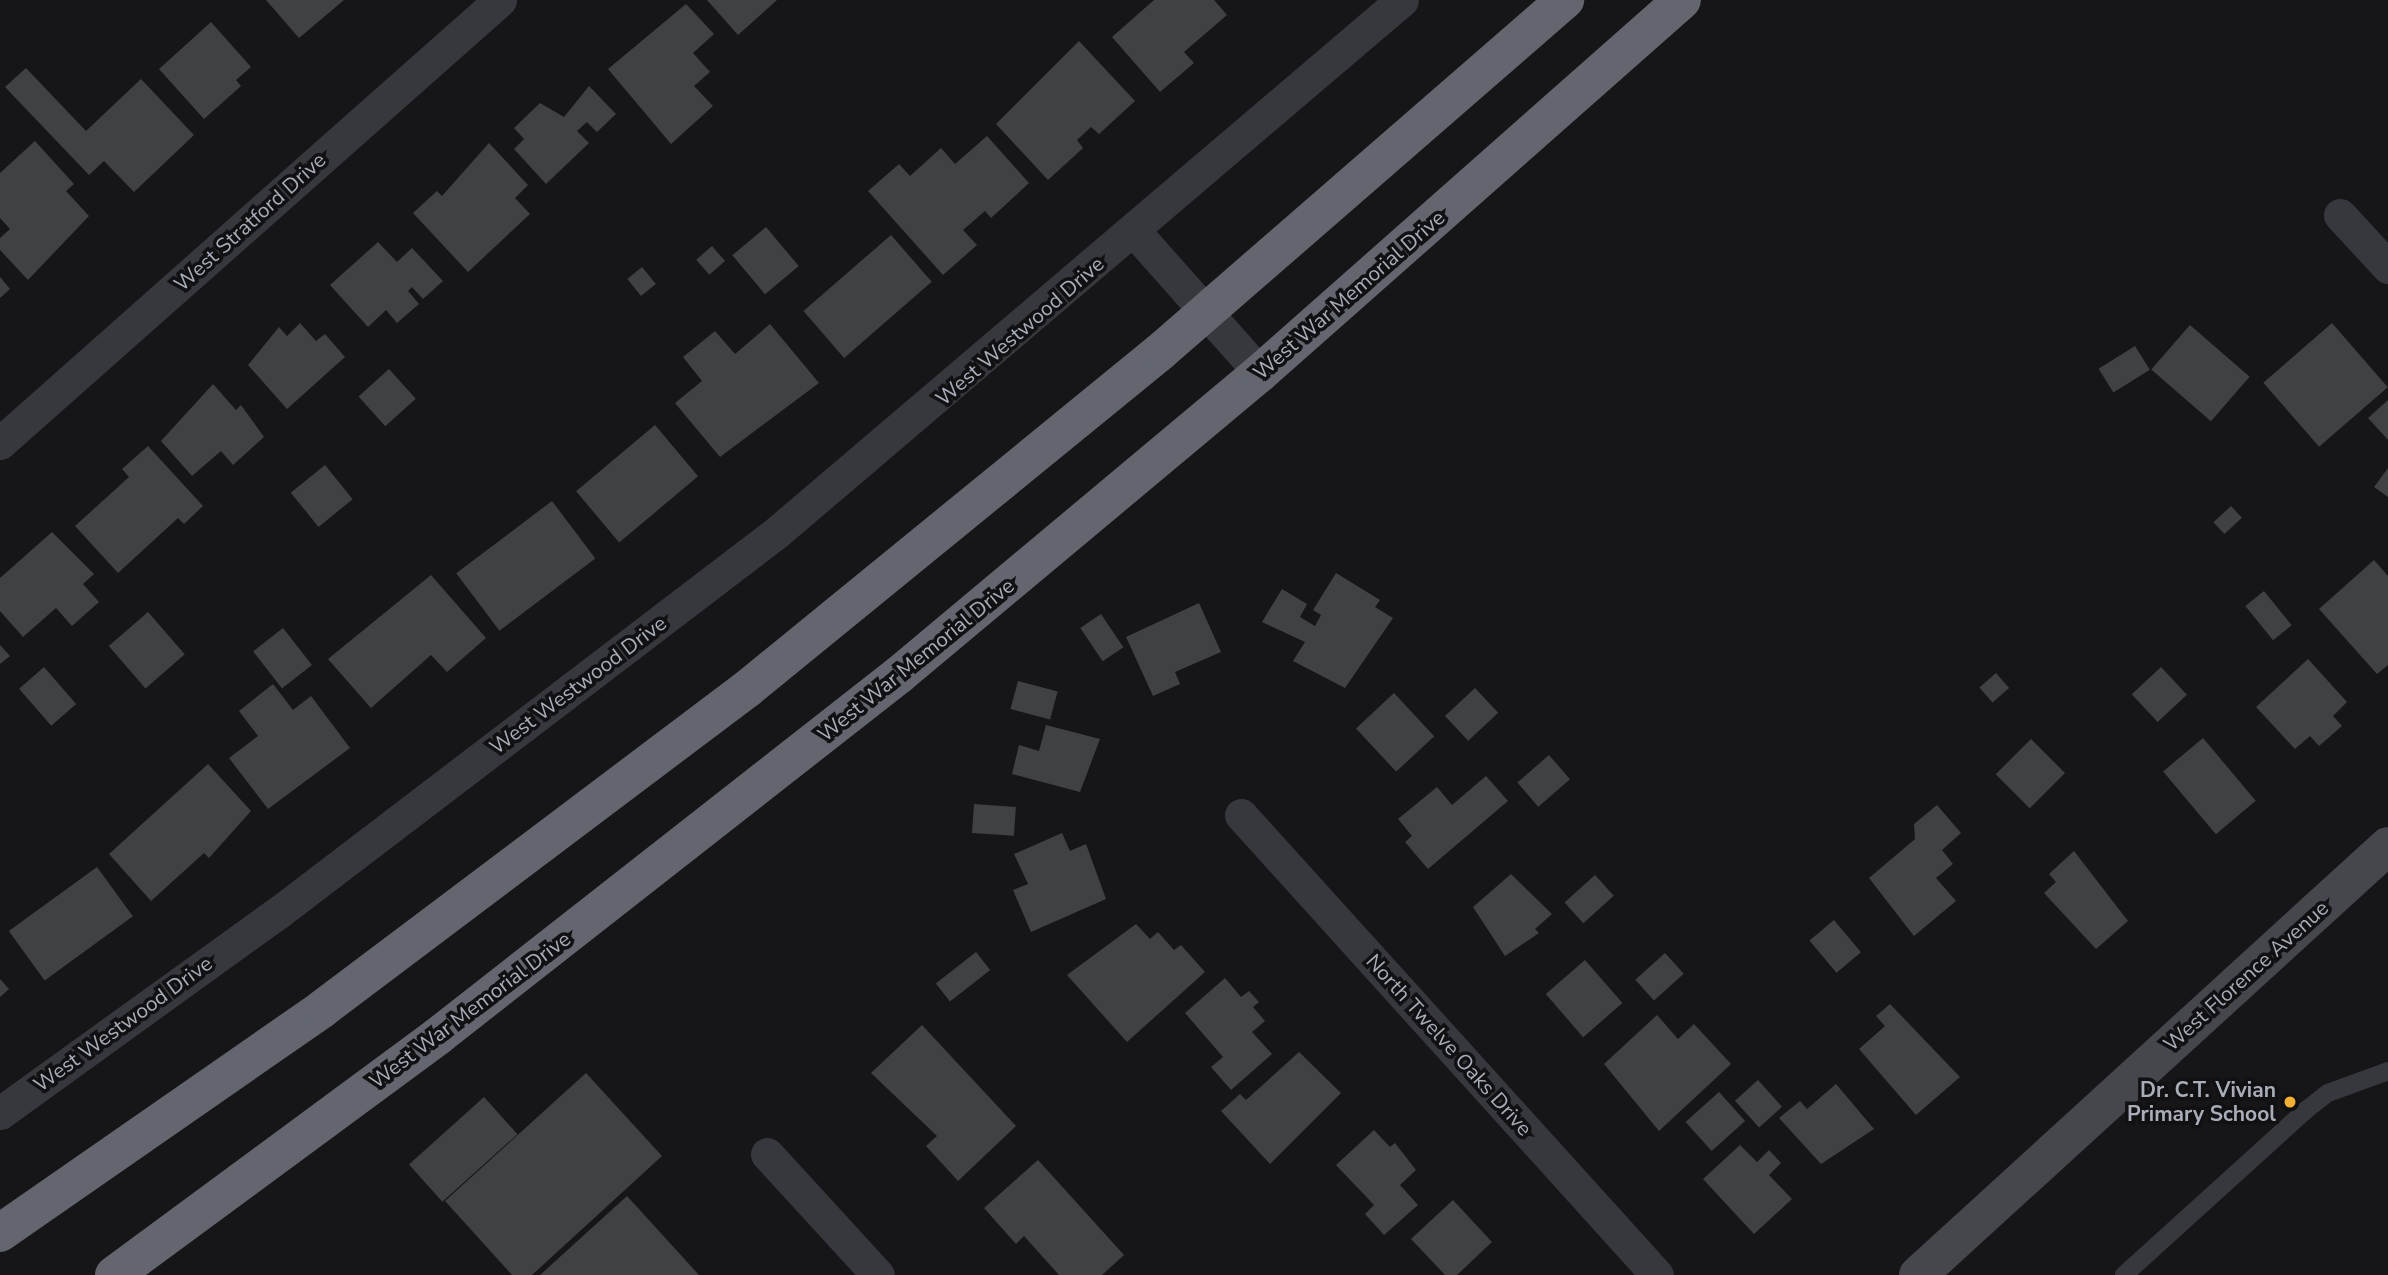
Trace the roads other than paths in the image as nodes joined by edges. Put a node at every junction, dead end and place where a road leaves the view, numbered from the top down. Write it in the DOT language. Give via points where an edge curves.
graph roads {
  1 [pos="500,0"];
  2 [pos="1402,0"];
  3 [pos="1565,0"];
  4 [pos="1682,0"];
  5 [pos="2340,215"];
  6 [pos="1135,232"];
  7 [pos="2388,267"];
  8 [pos="1206,313"];
  9 [pos="1260,373"];
  10 [pos="0,443"];
  11 [pos="1241,815"];
  12 [pos="2386,853"];
  13 [pos="2388,1071"];
  14 [pos="0,1113"];
  15 [pos="767,1154"];
  16 [pos="0,1233"];
  17 [pos="114,1275"];
  18 [pos="878,1275"];
  19 [pos="1657,1275"];
  20 [pos="1918,1275"];
  21 [pos="2124,1275"];
  1 -- 10 [label="street, West Stratford Drive"];
  2 -- 6 [label="street, West Westwood Drive"];
  3 -- 8 [label="highway"];
  4 -- 9 [label="highway, West War Memorial Drive"];
  5 -- 7 [label="street"];
  6 -- 8 [label="street"];
  6 -- 14 [label="street, West Westwood Drive" via="776,533 271,918"];
  8 -- 9 [label="street"];
  8 -- 16 [label="highway" via="663,755 322,1009"];
  9 -- 17 [label="highway, West War Memorial Drive" via="701,834"];
  11 -- 19 [label="street, North Twelve Oaks Drive"];
  12 -- 20 [label="street, West Florence Avenue"];
  13 -- 21 [label="lane" via="2329,1093 2306,1110"];
  15 -- 18 [label="street"];
}
